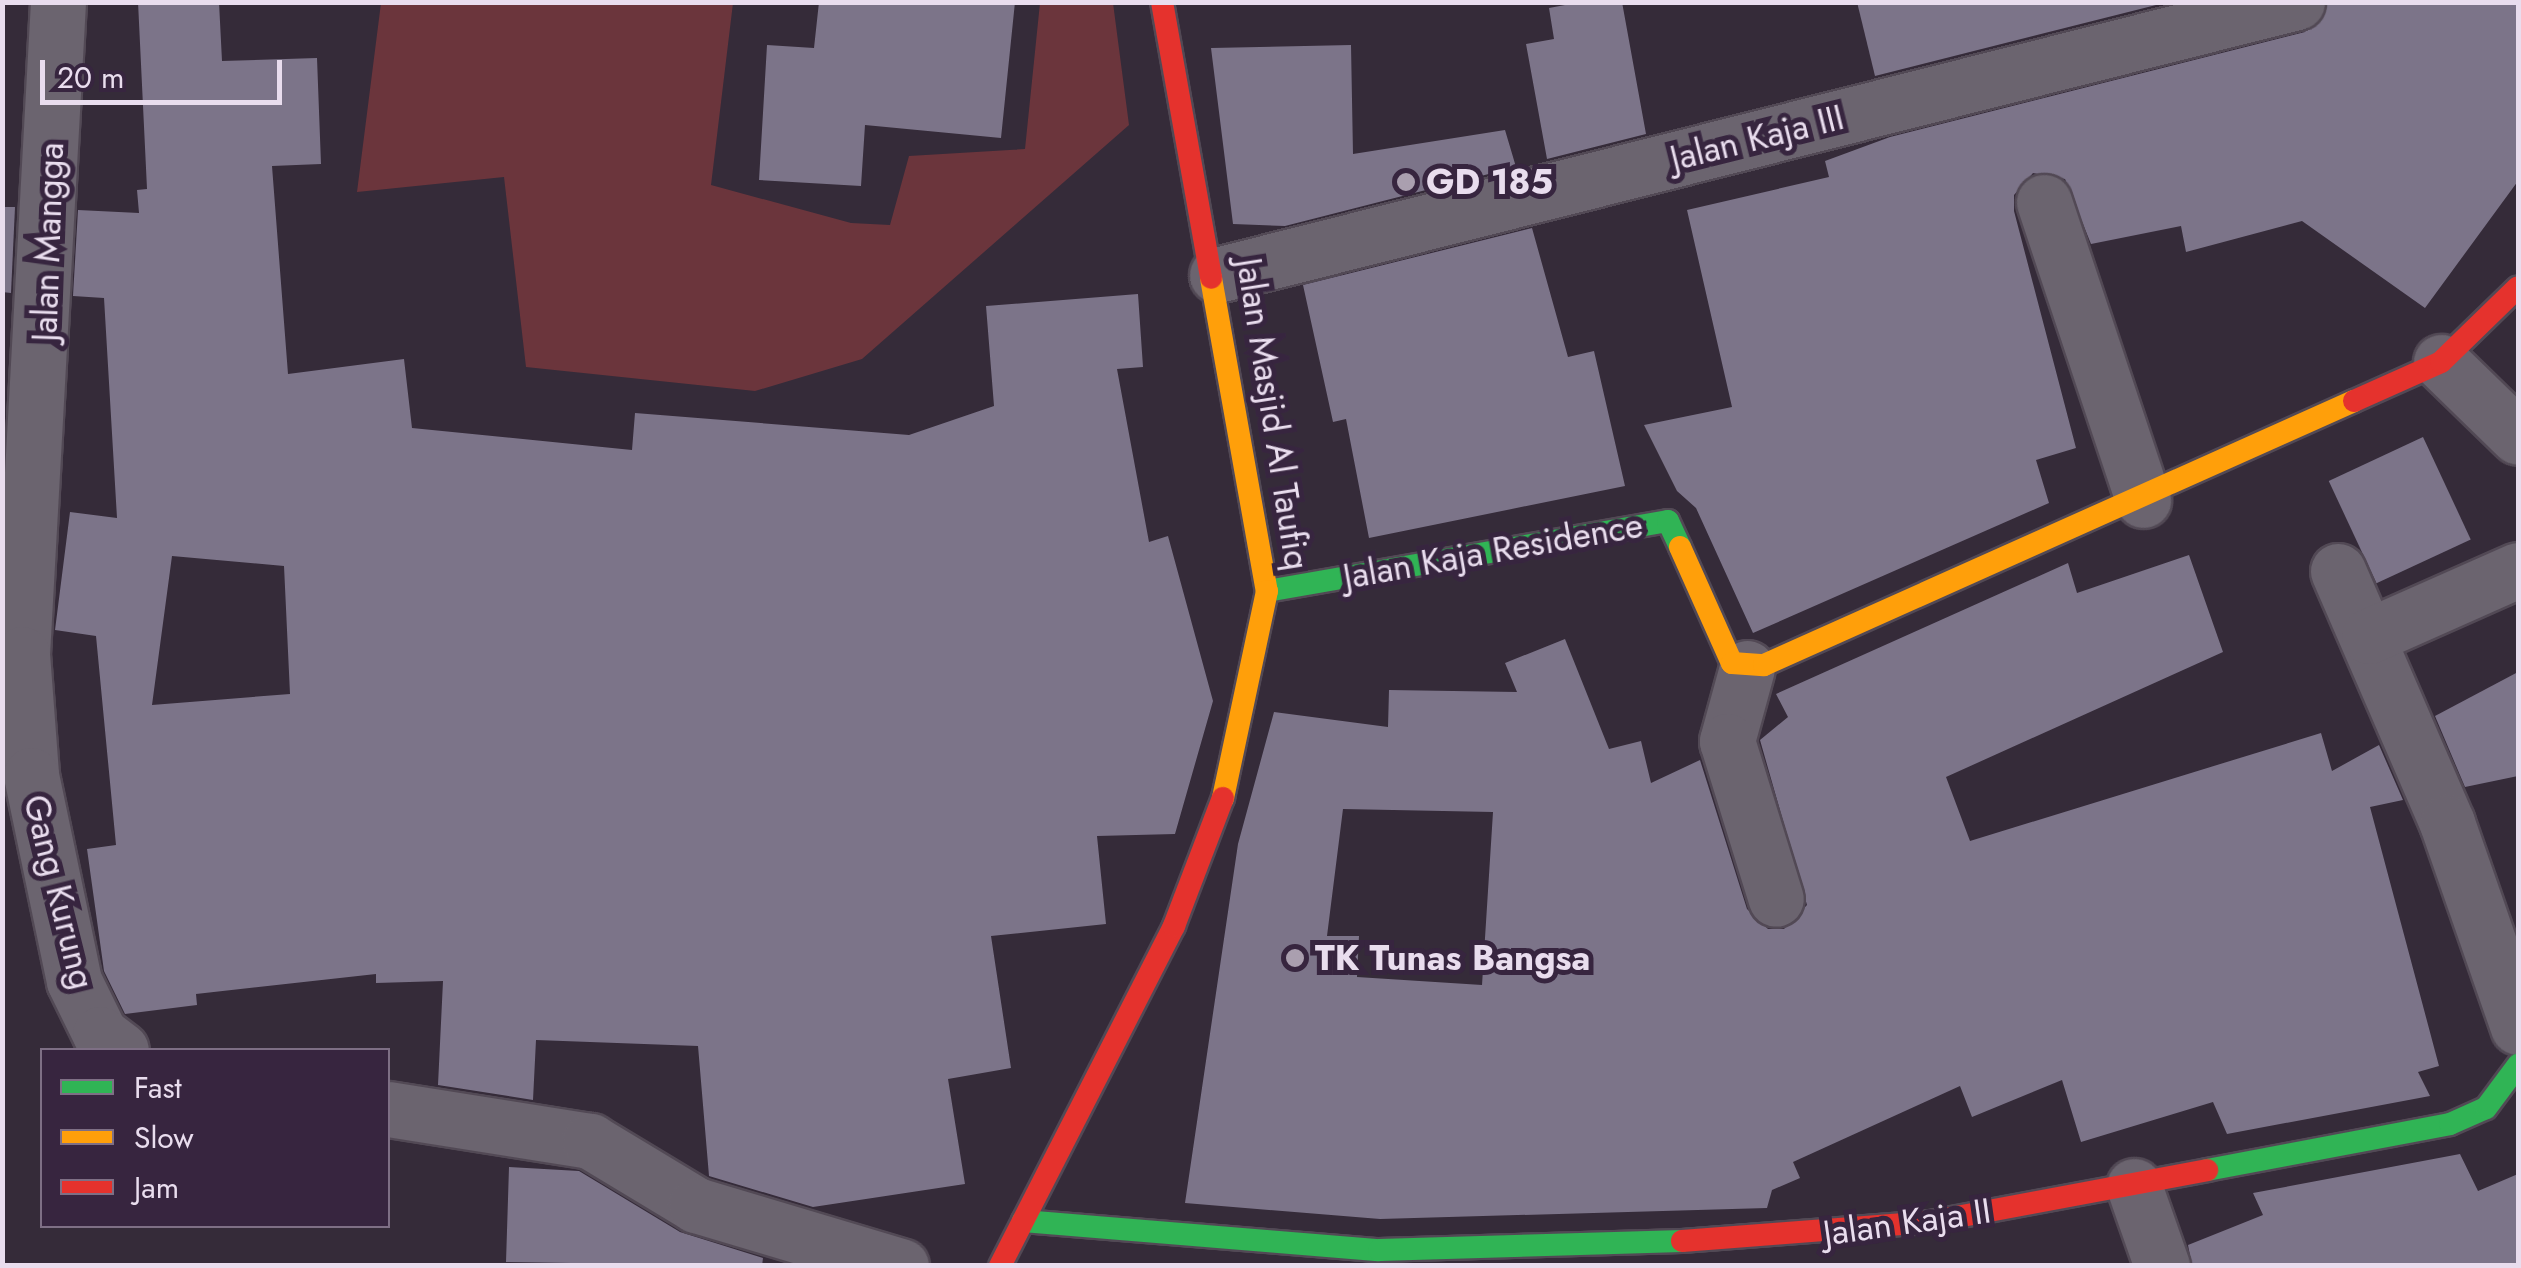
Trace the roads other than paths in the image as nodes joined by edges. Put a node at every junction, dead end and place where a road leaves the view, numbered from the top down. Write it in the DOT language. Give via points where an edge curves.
graph roads {
  1 [pos="58,2"];
  2 [pos="1162,2"];
  3 [pos="2297,2"];
  4 [pos="2044,202"];
  5 [pos="1216,275"];
  6 [pos="2518,287"];
  7 [pos="23,361"];
  8 [pos="2441,362"];
  9 [pos="2518,437"];
  10 [pos="2142,500"];
  11 [pos="2518,570"];
  12 [pos="2338,571"];
  13 [pos="1267,591"];
  14 [pos="2369,636"];
  15 [pos="1747,668"];
  16 [pos="1776,899"];
  17 [pos="2518,1027"];
  18 [pos="118,1048"];
  19 [pos="2515,1086"];
  20 [pos="390,1109"];
  21 [pos="2134,1186"];
  22 [pos="1023,1220"];
  23 [pos="1379,1258"];
  24 [pos="902,1266"];
  25 [pos="1000,1266"];
  26 [pos="2162,1266"];
  1 -- 7 [label="street, Jalan Mangga"];
  2 -- 5 [label="street, Jalan Masjid Al Taufiq"];
  3 -- 5 [label="street, Jalan Kaja III"];
  4 -- 10 [label="street"];
  5 -- 13 [label="street, Jalan Masjid Al Taufiq"];
  6 -- 8 [label="street"];
  7 -- 18 [label="street, Gang Kurung" via="22,654 31,775 74,981 100,1034"];
  8 -- 9 [label="street"];
  8 -- 10 [label="street"];
  10 -- 15 [label="street"];
  11 -- 14 [label="street"];
  12 -- 14 [label="street"];
  13 -- 15 [label="street, Jalan Kaja Residence" via="1668,521 1732,663"];
  13 -- 22 [label="street, Jalan Masjid Al Taufiq" via="1228,784 1174,926"];
  14 -- 17 [label="street"];
  15 -- 16 [label="street" via="1727,740"];
  19 -- 21 [label="street, Jalan Kaja II" via="2450,1124"];
  20 -- 24 [label="street" via="590,1140 696,1205"];
  21 -- 23 [label="street, Jalan Kaja II" via="1769,1240"];
  21 -- 26 [label="street"];
  22 -- 23 [label="street, Jalan Kaja II"];
  22 -- 25 [label="street, Jalan Masjid Al Taufiq"];
}
